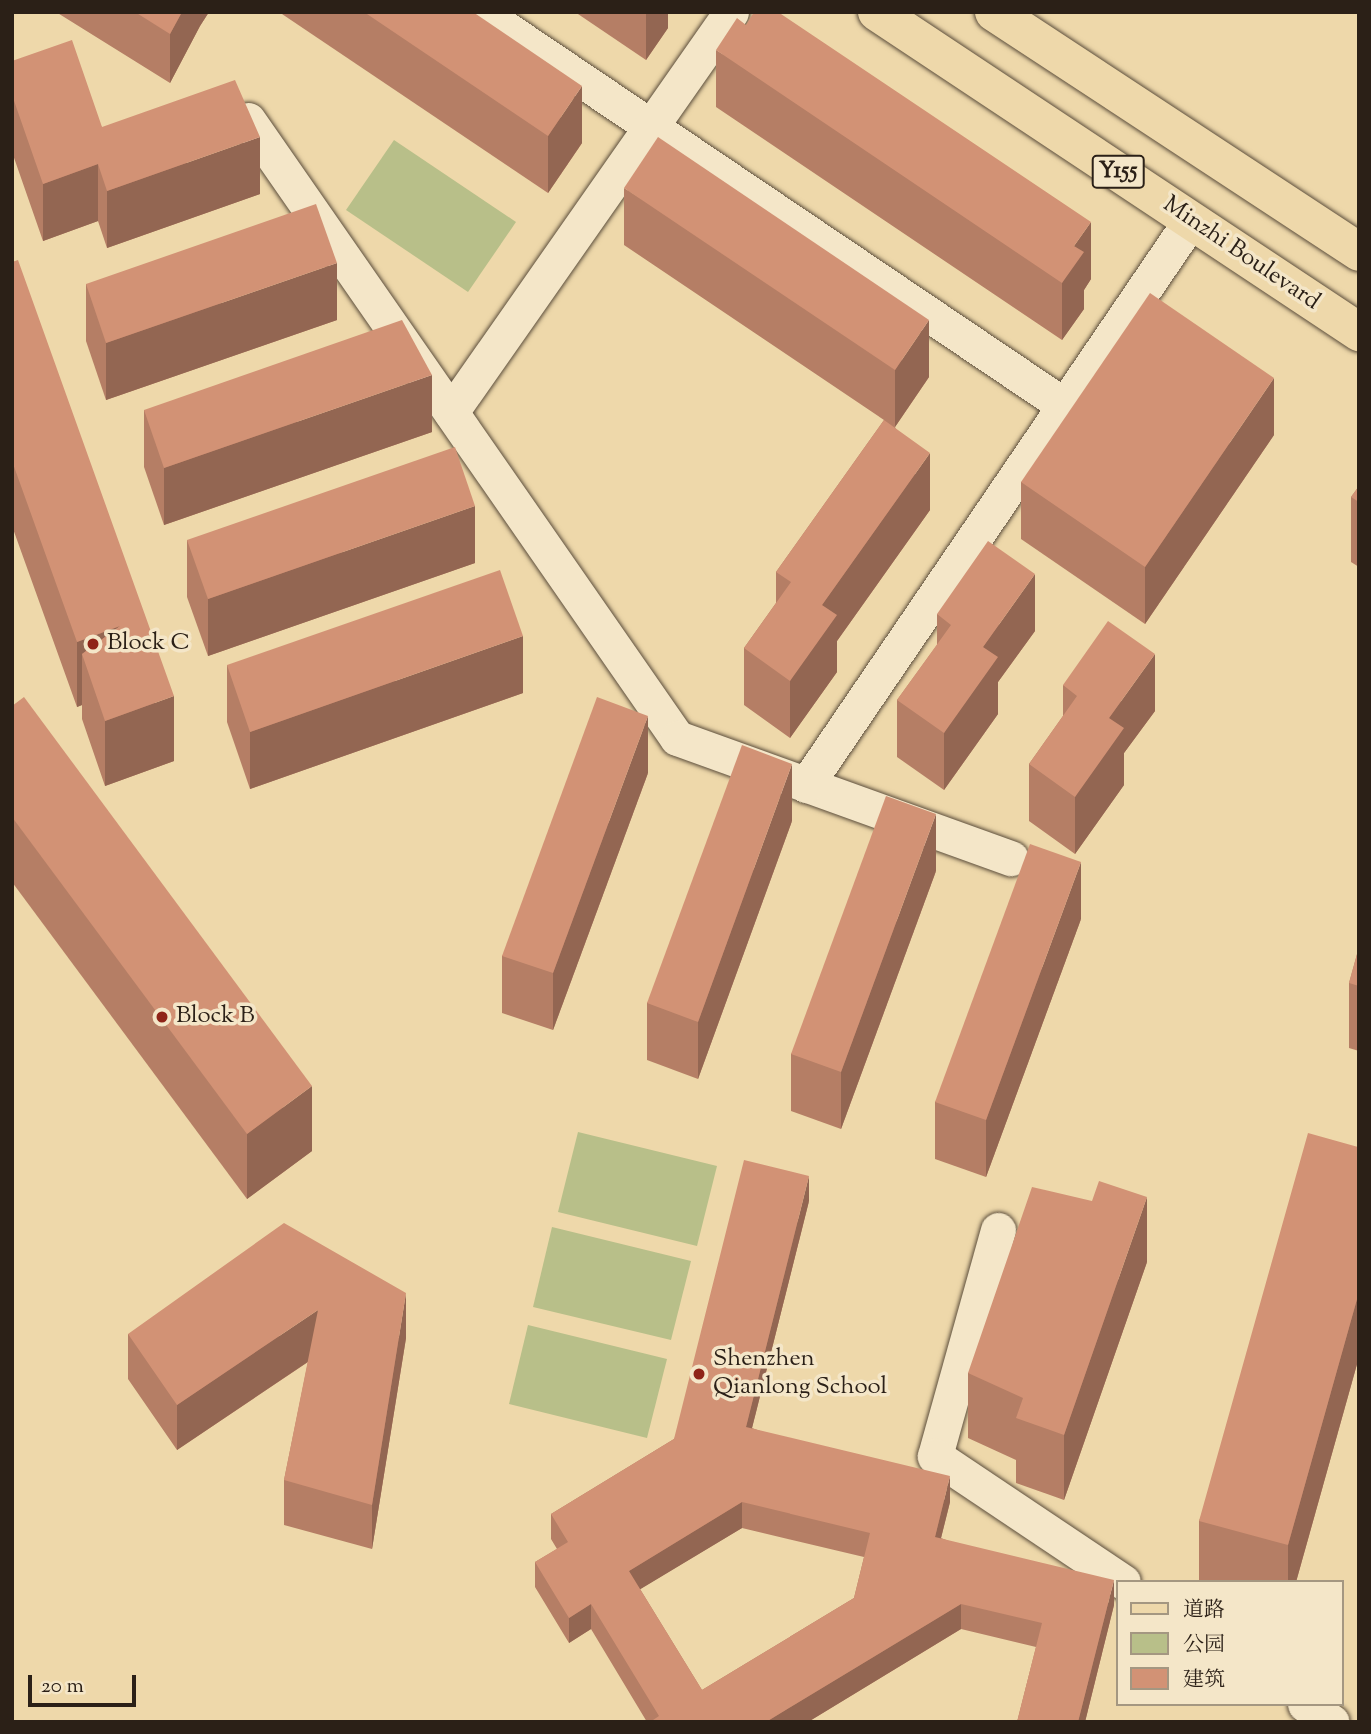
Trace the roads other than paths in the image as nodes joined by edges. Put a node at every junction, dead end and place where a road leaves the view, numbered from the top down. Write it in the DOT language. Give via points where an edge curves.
graph roads {
  1 [pos="481,12"];
  2 [pos="731,12"];
  3 [pos="877,12"];
  4 [pos="994,12"];
  5 [pos="248,120"];
  6 [pos="651,126"];
  7 [pos="1191,220"];
  8 [pos="1359,253"];
  9 [pos="1359,332"];
  10 [pos="1065,406"];
  11 [pos="451,412"];
  12 [pos="806,785"];
  13 [pos="1011,858"];
  14 [pos="998,1230"];
  15 [pos="1120,1580"];
  16 [pos="1309,1706"];
  17 [pos="1332,1722"];
  1 -- 6 [label="lane"];
  2 -- 6 [label="lane"];
  3 -- 7 [label="main road, Minzhi Boulevard / Y155"];
  4 -- 8 [label="main road, Y155"];
  5 -- 11 [label="lane"];
  6 -- 10 [label="lane"];
  6 -- 11 [label="lane"];
  7 -- 9 [label="main road, Minzhi Boulevard / Y155"];
  7 -- 10 [label="lane"];
  10 -- 12 [label="lane"];
  11 -- 12 [label="lane" via="677,738"];
  12 -- 13 [label="lane"];
  14 -- 15 [label="lane" via="936,1456"];
  16 -- 17 [label="lane"];
}
